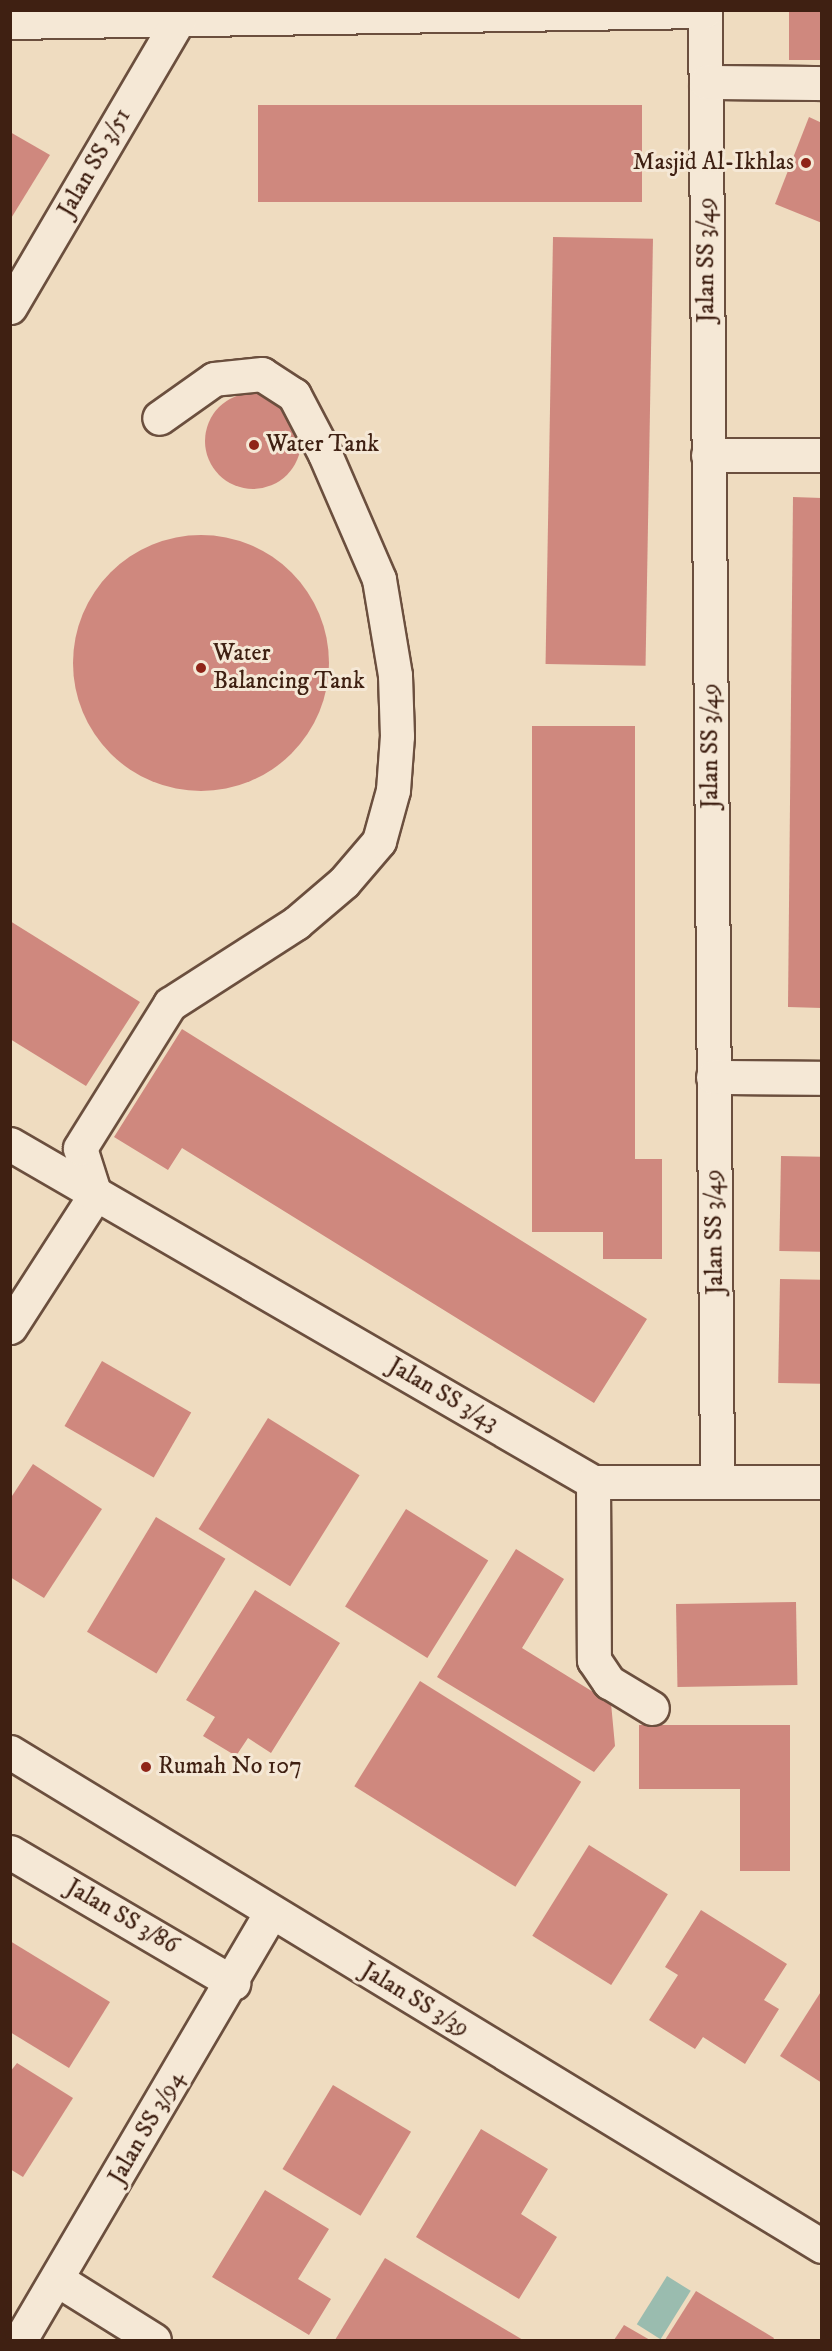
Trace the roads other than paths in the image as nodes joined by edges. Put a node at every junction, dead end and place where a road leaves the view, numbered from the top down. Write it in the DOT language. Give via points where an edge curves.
graph roads {
  1 [pos="705,11"];
  2 [pos="179,15"];
  3 [pos="10,22"];
  4 [pos="706,82"];
  5 [pos="822,83"];
  6 [pos="10,307"];
  7 [pos="159,418"];
  8 [pos="708,455"];
  9 [pos="822,455"];
  10 [pos="713,1077"];
  11 [pos="822,1078"];
  12 [pos="10,1144"];
  13 [pos="96,1194"];
  14 [pos="10,1327"];
  15 [pos="593,1482"];
  16 [pos="717,1482"];
  17 [pos="822,1482"];
  18 [pos="652,1708"];
  19 [pos="10,1752"];
  20 [pos="10,1852"];
  21 [pos="271,1913"];
  22 [pos="233,1983"];
  23 [pos="822,2246"];
  24 [pos="58,2280"];
  25 [pos="20,2340"];
  26 [pos="154,2340"];
  1 -- 2 [label="street"];
  1 -- 4 [label="street, Jalan SS 3/49"];
  2 -- 3 [label="street"];
  2 -- 6 [label="street, Jalan SS 3/51"];
  4 -- 5 [label="street"];
  4 -- 8 [label="street, Jalan SS 3/49"];
  7 -- 13 [label="street" via="214,379 262,374 294,395 325,454 380,579 395,675 398,736 393,790 380,841 344,882 296,923 170,1004 80,1148"];
  8 -- 9 [label="street"];
  8 -- 10 [label="street, Jalan SS 3/49"];
  10 -- 11 [label="street"];
  10 -- 16 [label="street, Jalan SS 3/49"];
  12 -- 13 [label="street, Jalan SS 3/43"];
  13 -- 14 [label="street"];
  13 -- 15 [label="street, Jalan SS 3/43"];
  15 -- 16 [label="street"];
  15 -- 18 [label="street" via="594,1660 609,1682"];
  16 -- 17 [label="street"];
  19 -- 21 [label="street, Jalan SS 3/39"];
  20 -- 22 [label="street, Jalan SS 3/86"];
  21 -- 22 [label="street, Jalan SS 3/94"];
  21 -- 23 [label="street, Jalan SS 3/39"];
  22 -- 24 [label="street, Jalan SS 3/94"];
  24 -- 25 [label="street, Jalan SS 3/94"];
  24 -- 26 [label="street"];
}
